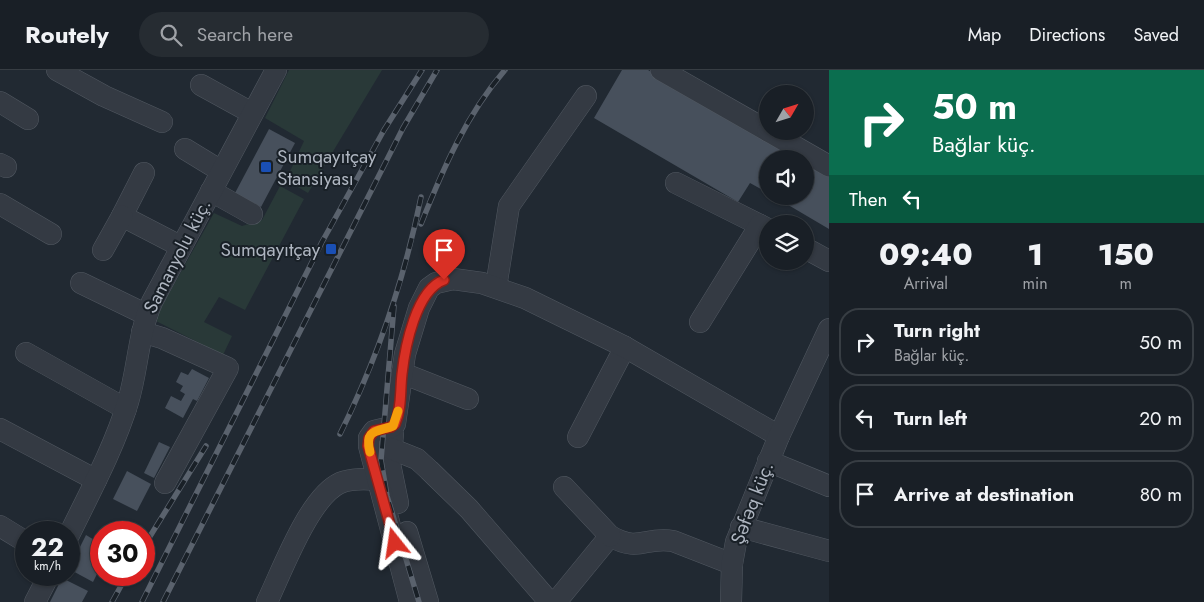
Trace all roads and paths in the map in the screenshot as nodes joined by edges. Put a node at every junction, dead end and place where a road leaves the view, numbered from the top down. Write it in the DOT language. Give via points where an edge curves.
graph roads {
  1 [pos="57,70"];
  2 [pos="276,70"];
  3 [pos="661,70"];
  4 [pos="201,85"];
  5 [pos="586,96"];
  6 [pos="0,102"];
  7 [pos="252,114"];
  8 [pos="28,119"];
  9 [pos="162,122"];
  10 [pos="759,126"];
  11 [pos="784,140"];
  12 [pos="185,149"];
  13 [pos="829,166"];
  14 [pos="222,171"];
  15 [pos="144,173"];
  16 [pos="676,183"];
  17 [pos="211,191"];
  18 [pos="0,204"];
  19 [pos="252,214"];
  20 [pos="122,216"];
  21 [pos="759,225"];
  22 [pos="51,234"];
  23 [pos="759,235"];
  24 [pos="180,246"];
  25 [pos="103,250"];
  26 [pos="814,253"];
  27 [pos="829,261"];
  28 [pos="81,283"];
  29 [pos="496,286"];
  30 [pos="700,322"];
  31 [pos="144,324"];
  32 [pos="829,329"];
  33 [pos="625,347"];
  34 [pos="26,352"];
  35 [pos="402,373"];
  36 [pos="468,399"];
  37 [pos="126,409"];
  38 [pos="387,428"];
  39 [pos="0,429"];
  40 [pos="779,436"];
  41 [pos="578,437"];
  42 [pos="392,449"];
  43 [pos="768,460"];
  44 [pos="96,480"];
  45 [pos="378,480"];
  46 [pos="165,482"];
  47 [pos="829,486"];
  48 [pos="564,488"];
  49 [pos="76,521"];
  50 [pos="0,526"];
  51 [pos="741,527"];
  52 [pos="15,535"];
  53 [pos="610,536"];
  54 [pos="829,551"];
  55 [pos="732,564"];
  56 [pos="44,586"];
  57 [pos="36,602"];
  58 [pos="267,602"];
  59 [pos="410,602"];
  60 [pos="428,602"];
  61 [pos="731,602"];
  1 -- 9 [label="street"];
  2 -- 7 [label="street, Samanyolu küç."];
  3 -- 10 [label="street"];
  4 -- 7 [label="street"];
  5 -- 29 [label="street" via="509,206"];
  6 -- 8 [label="street"];
  7 -- 14 [label="street, Samanyolu küç."];
  11 -- 13 [label="street"];
  12 -- 14 [label="street"];
  14 -- 17 [label="street, Samanyolu küç."];
  15 -- 20 [label="street"];
  16 -- 21 [label="street"];
  17 -- 19 [label="street"];
  17 -- 24 [label="street, Samanyolu küç."];
  18 -- 22 [label="street"];
  20 -- 24 [label="street"];
  20 -- 25 [label="street"];
  23 -- 30 [label="street"];
  24 -- 31 [label="street, Samanyolu küç."];
  26 -- 27 [label="street"];
  28 -- 31 [label="street"];
  29 -- 33 [label="street"];
  29 -- 35 [label="street" via="453,279 429,288 410,336"];
  31 -- 37 [label="street, Samanyolu küç."];
  31 -- 46 [label="street" via="162,338 228,368"];
  32 -- 40 [label="street, Şəfəq küç."];
  33 -- 40 [label="street"];
  33 -- 41 [label="street"];
  34 -- 37 [label="street"];
  35 -- 36 [label="street"];
  35 -- 38 [label="street" via="397,420"];
  37 -- 44 [label="street, Samanyolu küç."];
  38 -- 42 [label="street" via="393,433"];
  38 -- 45 [label="street" via="374,431 369,438 368,446"];
  39 -- 44 [label="street"];
  40 -- 43 [label="street, Şəfəq küç."];
  42 -- 53 [label="street" via="417,459 429,470 469,509 546,598 554,601 560,596"];
  42 -- 60 [label="street" via="390,464 394,487"];
  43 -- 47 [label="street"];
  43 -- 51 [label="street, Şəfəq küç."];
  44 -- 49 [label="street, Samanyolu küç."];
  45 -- 58 [label="street" via="342,482 324,494 313,508"];
  45 -- 59 [label="street"];
  48 -- 53 [label="street"];
  50 -- 52 [label="street"];
  51 -- 54 [label="street"];
  51 -- 55 [label="street, Şəfəq küç."];
  53 -- 55 [label="street" via="633,545 663,539 673,541"];
  55 -- 61 [label="street, Şəfəq küç."];
  56 -- 57 [label="street"];
}
